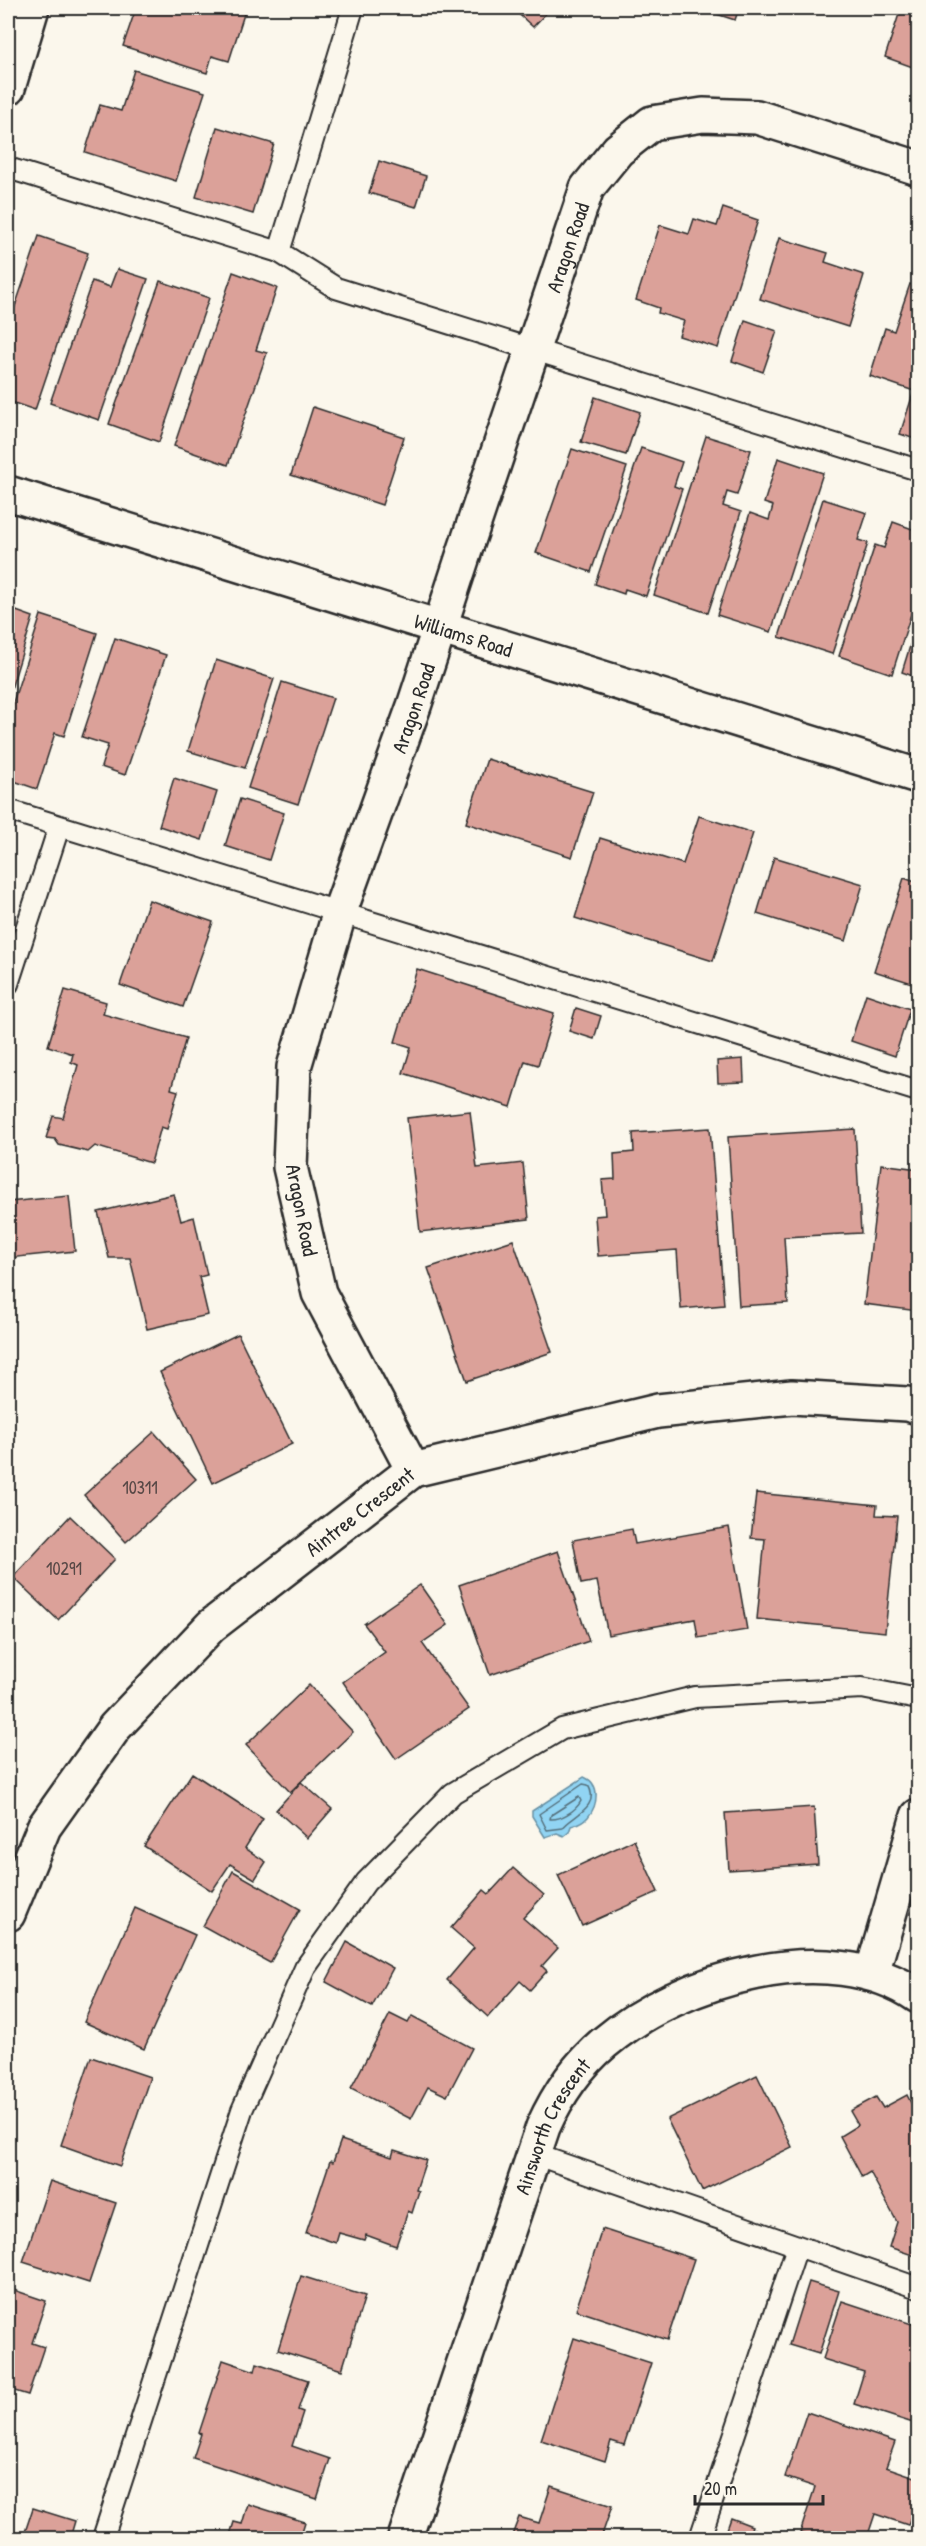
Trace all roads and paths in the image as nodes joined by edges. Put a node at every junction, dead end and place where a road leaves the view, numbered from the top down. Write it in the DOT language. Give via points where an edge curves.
graph roads {
  1 [pos="32,8"];
  2 [pos="353,8"];
  3 [pos="8,88"];
  4 [pos="8,168"];
  5 [pos="918,168"];
  6 [pos="279,252"];
  7 [pos="533,351"];
  8 [pos="918,470"];
  9 [pos="8,493"];
  10 [pos="440,627"];
  11 [pos="918,776"];
  12 [pos="8,810"];
  13 [pos="59,827"];
  14 [pos="340,911"];
  15 [pos="8,984"];
  16 [pos="918,1091"];
  17 [pos="918,1407"];
  18 [pos="413,1470"];
  19 [pos="918,1699"];
  20 [pos="918,1816"];
  21 [pos="8,1914"];
  22 [pos="872,1973"];
  23 [pos="918,1996"];
  24 [pos="534,2154"];
  25 [pos="797,2247"];
  26 [pos="918,2288"];
  27 [pos="103,2538"];
  28 [pos="405,2538"];
  29 [pos="700,2538"];
  1 -- 3 [label="street"];
  2 -- 6 [label="lane"];
  4 -- 6 [label="lane"];
  5 -- 7 [label="street, Aragon Road" via="757,117 703,115 652,123 618,150 587,188"];
  6 -- 7 [label="lane" via="336,288"];
  7 -- 8 [label="lane"];
  7 -- 10 [label="street, Aragon Road"];
  9 -- 10 [label="street, Williams Road"];
  10 -- 11 [label="street, Williams Road"];
  10 -- 14 [label="street, Aragon Road"];
  12 -- 13 [label="lane"];
  13 -- 14 [label="lane"];
  13 -- 15 [label="lane"];
  14 -- 16 [label="lane"];
  14 -- 18 [label="street, Aragon Road" via="294,1067 290,1167 319,1293"];
  17 -- 18 [label="street, Aintree Crescent" via="792,1397 658,1411"];
  18 -- 21 [label="street, Aintree Crescent" via="211,1626 116,1727 44,1827"];
  19 -- 27 [label="lane" via="862,1688 695,1697 562,1729 453,1793 366,1882 304,1968 242,2110"];
  20 -- 22 [label="street"];
  22 -- 23 [label="street, Ainsworth Crescent"];
  22 -- 24 [label="street, Ainsworth Crescent" via="836,1968 749,1972 703,1986 657,2007 602,2044 580,2068 555,2100"];
  24 -- 25 [label="lane"];
  24 -- 28 [label="street, Ainsworth Crescent"];
  25 -- 26 [label="lane"];
  25 -- 29 [label="lane"];
}
